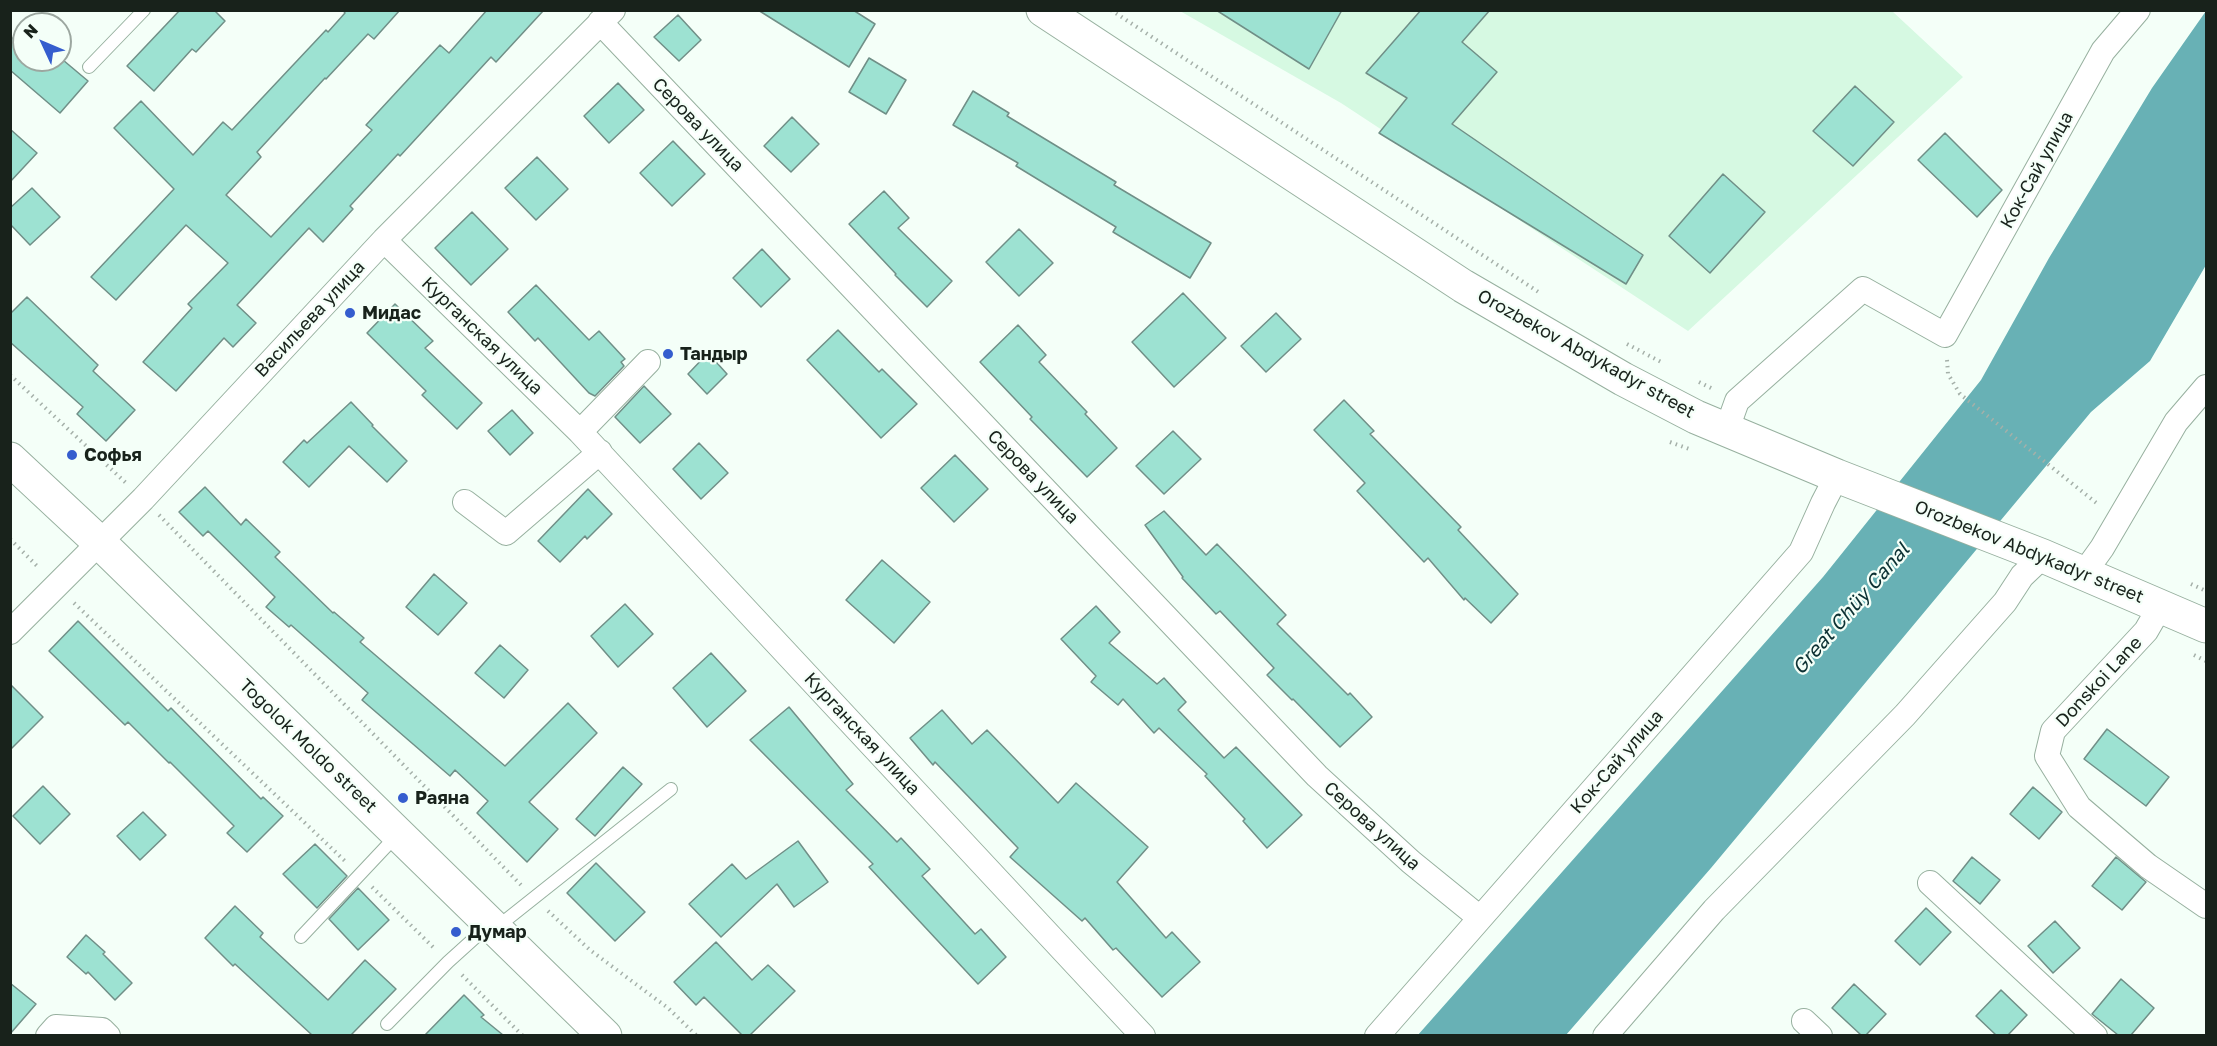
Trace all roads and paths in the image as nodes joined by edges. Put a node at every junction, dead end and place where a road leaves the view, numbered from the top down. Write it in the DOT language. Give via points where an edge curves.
graph roads {
  1 [pos="144,10"];
  2 [pos="1043,10"];
  3 [pos="1111,10"];
  4 [pos="2138,10"];
  5 [pos="607,16"];
  6 [pos="89,68"];
  7 [pos="384,240"];
  8 [pos="1542,295"];
  9 [pos="1945,335"];
  10 [pos="1620,340"];
  11 [pos="648,362"];
  12 [pos="1669,366"];
  13 [pos="10,375"];
  14 [pos="1698,382"];
  15 [pos="2206,387"];
  16 [pos="1732,415"];
  17 [pos="580,432"];
  18 [pos="600,452"];
  19 [pos="10,459"];
  20 [pos="1847,480"];
  21 [pos="143,499"];
  22 [pos="465,502"];
  23 [pos="2118,521"];
  24 [pos="10,539"];
  25 [pos="100,543"];
  26 [pos="2032,552"];
  27 [pos="2084,573"];
  28 [pos="57,587"];
  29 [pos="2161,605"];
  30 [pos="2206,627"];
  31 [pos="10,632"];
  32 [pos="671,789"];
  33 [pos="399,834"];
  34 [pos="360,875"];
  35 [pos="1930,883"];
  36 [pos="534,898"];
  37 [pos="2206,906"];
  38 [pos="1480,918"];
  39 [pos="492,927"];
  40 [pos="301,937"];
  41 [pos="448,962"];
  42 [pos="387,1024"];
  43 [pos="48,1035"];
  44 [pos="108,1035"];
  45 [pos="523,1035"];
  46 [pos="604,1035"];
  47 [pos="697,1035"];
  48 [pos="1143,1035"];
  49 [pos="1377,1035"];
  50 [pos="1605,1035"];
  51 [pos="2095,1035"];
  1 -- 6 [label="lane"];
  2 -- 16 [label="street, Orozbekov Abdykadyr street" via="1463,286 1696,417"];
  3 -- 8 [label="path"];
  4 -- 9 [label="street, Кок-Сай улица" via="2103,51"];
  5 -- 7 [label="street, Васильева улица"];
  5 -- 38 [label="street, Серова улица" via="1317,776 1411,862"];
  7 -- 17 [label="street, Курганская улица"];
  7 -- 21 [label="street, Васильева улица"];
  9 -- 16 [label="street" via="1863,289"];
  9 -- 23 [label="path" via="1948,374 1960,394"];
  10 -- 12 [label="path"];
  11 -- 17 [label="street"];
  13 -- 21 [label="path"];
  14 -- 16 [label="path"];
  15 -- 23 [label="street" via="2176,422"];
  16 -- 20 [label="street, Orozbekov Abdykadyr street"];
  17 -- 18 [label="street, Курганская улица"];
  18 -- 22 [label="street" via="506,533"];
  18 -- 48 [label="street, Курганская улица"];
  19 -- 25 [label="street, Togolok Moldo street"];
  20 -- 26 [label="street, Orozbekov Abdykadyr street"];
  20 -- 38 [label="street, Кок-Сай улица" via="1823,502 1801,552"];
  21 -- 25 [label="street, Васильева улица"];
  21 -- 36 [label="path"];
  23 -- 27 [label="street"];
  24 -- 28 [label="path"];
  25 -- 28 [label="street, Васильева улица"];
  25 -- 33 [label="street, Togolok Moldo street"];
  26 -- 27 [label="street, Orozbekov Abdykadyr street"];
  26 -- 50 [label="street" via="2005,602 1905,714 1714,910"];
  27 -- 29 [label="street, Orozbekov Abdykadyr street"];
  28 -- 31 [label="street, Васильева улица"];
  28 -- 34 [label="path"];
  29 -- 30 [label="street, Orozbekov Abdykadyr street"];
  29 -- 37 [label="street, Donskoi Lane" via="2146,631 2053,731 2047,756 2079,807 2148,866"];
  32 -- 36 [label="lane"];
  33 -- 34 [label="lane"];
  33 -- 39 [label="street, Togolok Moldo street"];
  34 -- 40 [label="lane"];
  34 -- 41 [label="path"];
  35 -- 51 [label="street"];
  36 -- 39 [label="lane"];
  36 -- 47 [label="path" via="590,950 668,1008"];
  38 -- 49 [label="street, Кок-Сай улица"];
  39 -- 41 [label="lane"];
  39 -- 46 [label="street, Togolok Moldo street"];
  41 -- 42 [label="lane"];
  41 -- 45 [label="path"];
  43 -- 44 [label="street" via="56,1027 102,1030"];
}
